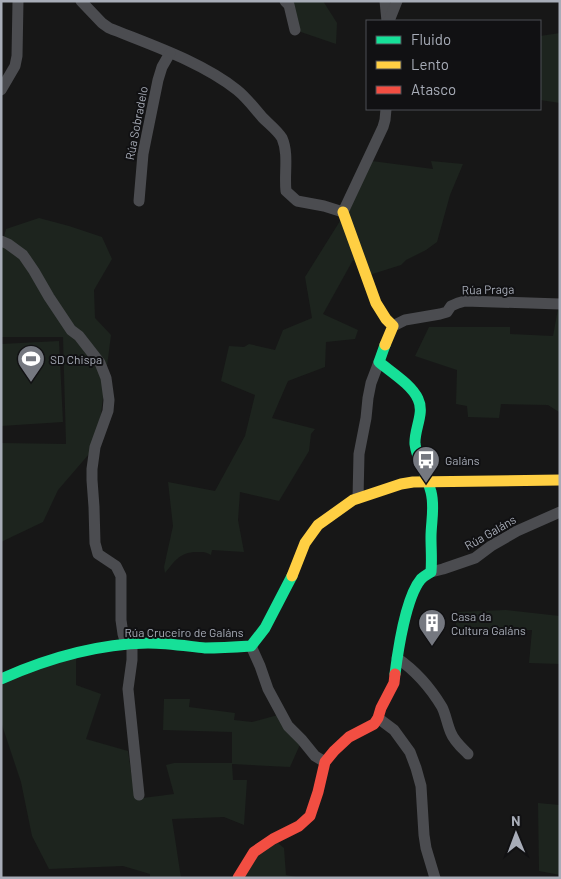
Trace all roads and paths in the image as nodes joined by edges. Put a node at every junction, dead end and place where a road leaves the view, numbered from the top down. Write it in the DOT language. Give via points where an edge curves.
graph roads {
  1 [pos="18,1"];
  2 [pos="81,1"];
  3 [pos="285,1"];
  4 [pos="386,1"];
  5 [pos="396,1"];
  6 [pos="388,20"];
  7 [pos="388,20"];
  8 [pos="295,30"];
  9 [pos="170,53"];
  10 [pos="1,90"];
  11 [pos="386,110"];
  12 [pos="139,201"];
  13 [pos="343,212"];
  14 [pos="2,243"];
  15 [pos="560,304"];
  16 [pos="393,326"];
  17 [pos="379,362"];
  18 [pos="560,480"];
  19 [pos="427,481"];
  20 [pos="358,498"];
  21 [pos="560,512"];
  22 [pos="431,572"];
  23 [pos="129,644"];
  24 [pos="252,646"];
  25 [pos="397,658"];
  26 [pos="1,679"];
  27 [pos="378,718"];
  28 [pos="468,754"];
  29 [pos="326,762"];
  30 [pos="139,795"];
  31 [pos="238,878"];
  32 [pos="436,878"];
  1 -- 10 [label="street" via="17,56"];
  2 -- 9 [label="street" via="109,28"];
  3 -- 8 [label="street"];
  4 -- 5 [label="street"];
  4 -- 6 [label="street"];
  5 -- 7 [label="street"];
  9 -- 12 [label="street, Rúa Sobradelo" via="158,80 143,154"];
  9 -- 13 [label="street" via="236,90 280,135 286,154 286,191 293,198"];
  11 -- 13 [label="street" via="383,127"];
  13 -- 16 [label="street" via="376,304"];
  14 -- 23 [label="street" via="23,255 71,330 100,363 106,378 108,411 95,447 92,470 95,543 98,554 116,566 121,576 121,620 123,634"];
  15 -- 16 [label="street, Rúa Praga" via="465,301 451,306 448,312 405,320"];
  16 -- 17 [label="street"];
  17 -- 19 [label="street" via="413,392 419,402 415,441"];
  17 -- 20 [label="street" via="370,383 360,454"];
  18 -- 19 [label="street, Rúa Cruceiro de Galáns"];
  19 -- 20 [label="street, Rúa Cruceiro de Galáns" via="401,484"];
  19 -- 22 [label="street" via="433,507"];
  20 -- 24 [label="street, Rúa Cruceiro de Galáns" via="318,525 305,543 292,576"];
  21 -- 22 [label="street, Rúa Galáns" via="517,531 476,558"];
  22 -- 25 [label="street" via="422,578 414,591"];
  23 -- 24 [label="street, Rúa Cruceiro de Galáns" via="200,648"];
  23 -- 26 [label="street, Rúa Cruceiro de Galáns" via="76,651"];
  23 -- 30 [label="street" via="132,660 128,689"];
  24 -- 29 [label="street" via="268,689 288,726 315,756"];
  25 -- 27 [label="street" via="394,683"];
  25 -- 28 [label="street" via="420,676 430,689 443,708 454,740"];
  27 -- 29 [label="street" via="374,724 349,737"];
  27 -- 32 [label="street" via="394,730 410,752 416,768 422,786 426,848"];
  29 -- 31 [label="street" via="310,816 300,826 254,852"];
}
